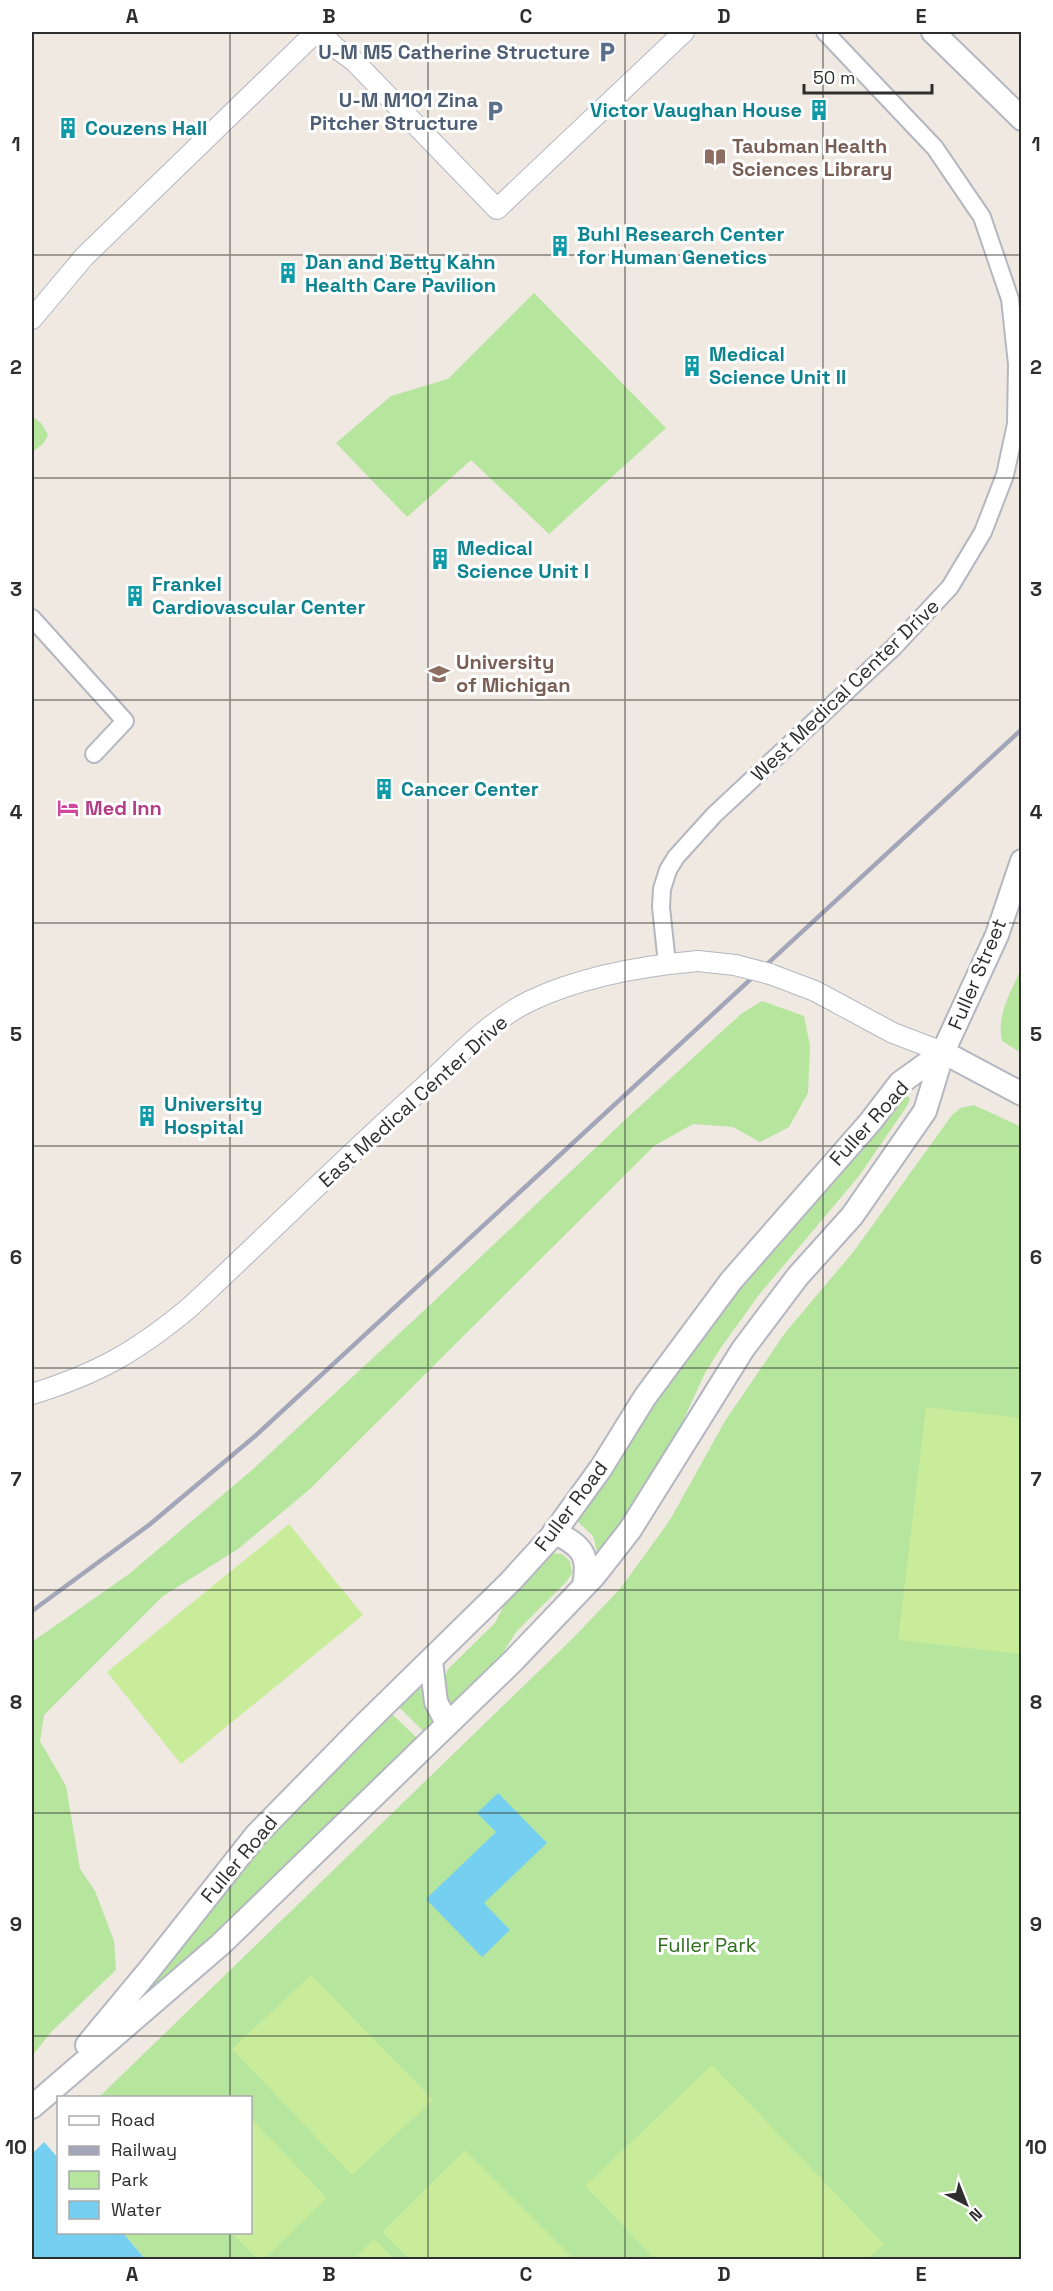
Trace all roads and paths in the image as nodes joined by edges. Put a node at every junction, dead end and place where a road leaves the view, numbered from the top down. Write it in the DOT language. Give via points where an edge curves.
graph roads {
  1 [pos="316,32"];
  2 [pos="320,32"];
  3 [pos="684,32"];
  4 [pos="825,32"];
  5 [pos="933,32"];
  6 [pos="1022,119"];
  7 [pos="84,257"];
  8 [pos="32,299"];
  9 [pos="32,319"];
  10 [pos="32,618"];
  11 [pos="94,754"];
  12 [pos="1022,861"];
  13 [pos="667,964"];
  14 [pos="943,1052"];
  15 [pos="1022,1094"];
  16 [pos="32,1380"];
  17 [pos="68,1381"];
  18 [pos="32,1394"];
  19 [pos="554,1532"];
  20 [pos="584,1587"];
  21 [pos="431,1661"];
  22 [pos="447,1723"];
  23 [pos="39,2101"];
  1 -- 7 [label="street"];
  2 -- 3 [label="street" via="497,209"];
  4 -- 13 [label="street, West Medical Center Drive" via="935,148 982,217 1010,299 1017,364 1016,424 1005,475 983,532 950,586 893,648 714,815 672,864 662,889"];
  5 -- 6 [label="main road"];
  7 -- 8 [label="street"];
  7 -- 9 [label="street"];
  10 -- 11 [label="street" via="125,721"];
  12 -- 14 [label="main road, Fuller Street" via="997,935"];
  13 -- 14 [label="street, East Medical Center Drive, bridge" via="735,965 770,974 815,991 893,1033"];
  13 -- 17 [label="street, East Medical Center Drive" via="561,988 502,1017 157,1335 97,1371"];
  14 -- 15 [label="main road"];
  14 -- 19 [label="main road, Fuller Road" via="900,1083 731,1281"];
  14 -- 20 [label="main road, Fuller Road" via="925,1111 852,1216 798,1276 742,1349 630,1530"];
  16 -- 17 [label="street, East Medical Center Drive"];
  17 -- 18 [label="street, East Medical Center Drive"];
  19 -- 20 [label="main road" via="575,1543 583,1555 587,1572"];
  19 -- 21 [label="main road, Fuller Road"];
  20 -- 22 [label="main road, Fuller Road"];
  21 -- 22 [label="main road" via="436,1702"];
  21 -- 23 [label="main road, Fuller Road" via="256,1835"];
  22 -- 23 [label="main road, Fuller Road" via="221,1944"];
}
